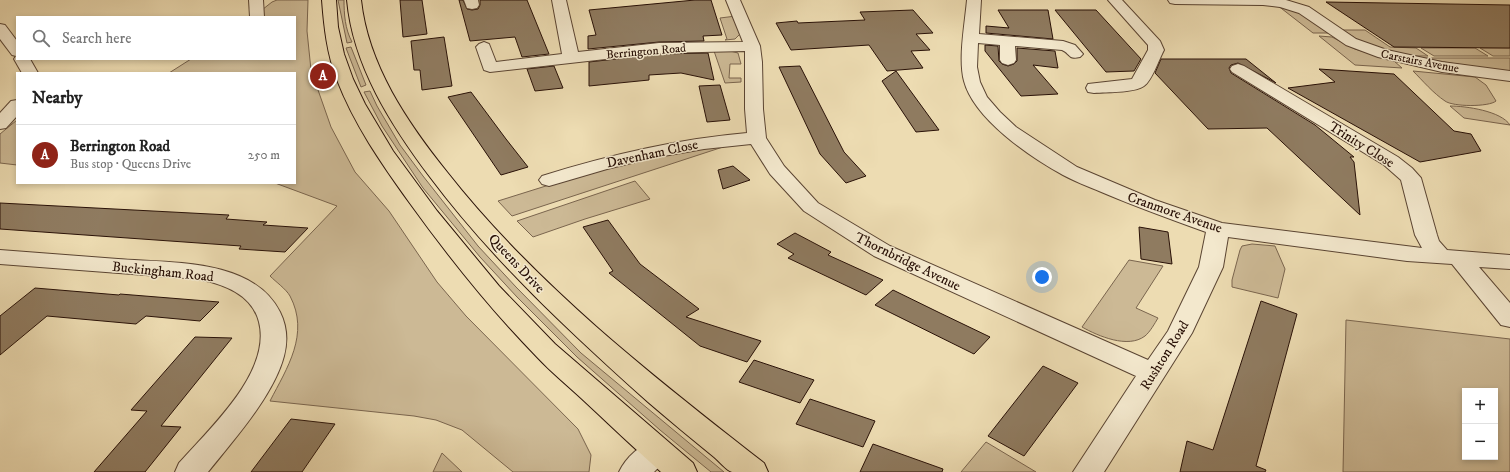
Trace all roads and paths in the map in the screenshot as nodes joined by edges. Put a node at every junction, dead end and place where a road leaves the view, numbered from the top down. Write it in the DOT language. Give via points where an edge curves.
graph roads {
  1 [pos="256,0"];
  2 [pos="329,0"];
  3 [pos="354,0"];
  4 [pos="559,0"];
  5 [pos="733,0"];
  6 [pos="974,0"];
  7 [pos="1114,0"];
  8 [pos="1175,0"];
  9 [pos="257,16"];
  10 [pos="0,28"];
  11 [pos="970,38"];
  12 [pos="1007,41"];
  13 [pos="9,46"];
  14 [pos="752,46"];
  15 [pos="484,47"];
  16 [pos="1075,54"];
  17 [pos="572,58"];
  18 [pos="23,60"];
  19 [pos="1008,60"];
  20 [pos="1238,69"];
  21 [pos="29,72"];
  22 [pos="1510,76"];
  23 [pos="1094,88"];
  24 [pos="16,106"];
  25 [pos="0,124"];
  26 [pos="757,138"];
  27 [pos="549,180"];
  28 [pos="1218,228"];
  29 [pos="1451,258"];
  30 [pos="1510,262"];
  31 [pos="6,263"];
  32 [pos="1510,319"];
  33 [pos="1153,374"];
  34 [pos="657,451"];
  35 [pos="190,472"];
  36 [pos="634,472"];
  37 [pos="682,472"];
  38 [pos="753,472"];
  39 [pos="1088,472"];
  1 -- 9 [label="street"];
  2 -- 34 [label="main road" via="331,27 348,86 372,134 397,172 454,248 526,330"];
  3 -- 38 [label="main road, Queens Drive" via="356,20 363,44 388,99 418,147 458,200 520,269 596,341"];
  4 -- 17 [label="street"];
  5 -- 14 [label="street, Thornbridge Avenue"];
  6 -- 11 [label="street, Cranmore Avenue"];
  7 -- 23 [label="street" via="1155,44 1156,50 1138,83"];
  8 -- 22 [label="street, Carstairs Avenue" via="1282,3 1304,10 1351,42 1382,54 1442,67"];
  10 -- 13 [label="street"];
  11 -- 12 [label="street"];
  11 -- 28 [label="street, Cranmore Avenue" via="969,75 974,89 1003,125 1018,137 1050,159 1096,183"];
  12 -- 16 [label="street" via="1063,46 1070,48"];
  12 -- 19 [label="street"];
  14 -- 17 [label="street, Berrington Road" via="659,48"];
  14 -- 26 [label="street, Thornbridge Avenue"];
  15 -- 17 [label="street, Berrington Road" via="490,67"];
  18 -- 21 [label="street"];
  20 -- 29 [label="street, Trinity Close" via="1406,172 1430,243"];
  24 -- 25 [label="street"];
  26 -- 27 [label="street, Davenham Close" via="708,142 651,152"];
  26 -- 33 [label="street, Thornbridge Avenue" via="765,153 811,208 850,233 882,251"];
  28 -- 29 [label="street, Cranmore Avenue" via="1370,250"];
  28 -- 33 [label="street, Rushton Road" via="1211,267 1203,286 1179,333"];
  29 -- 30 [label="street, Cranmore Avenue"];
  29 -- 32 [label="street, Trinity Close"];
  31 -- 35 [label="street, Buckingham Road" via="198,272 235,282 260,298 268,310 274,334 268,366 252,394"];
  33 -- 39 [label="street, Rushton Road"];
  34 -- 36 [label="street"];
  34 -- 37 [label="main road"];
}
